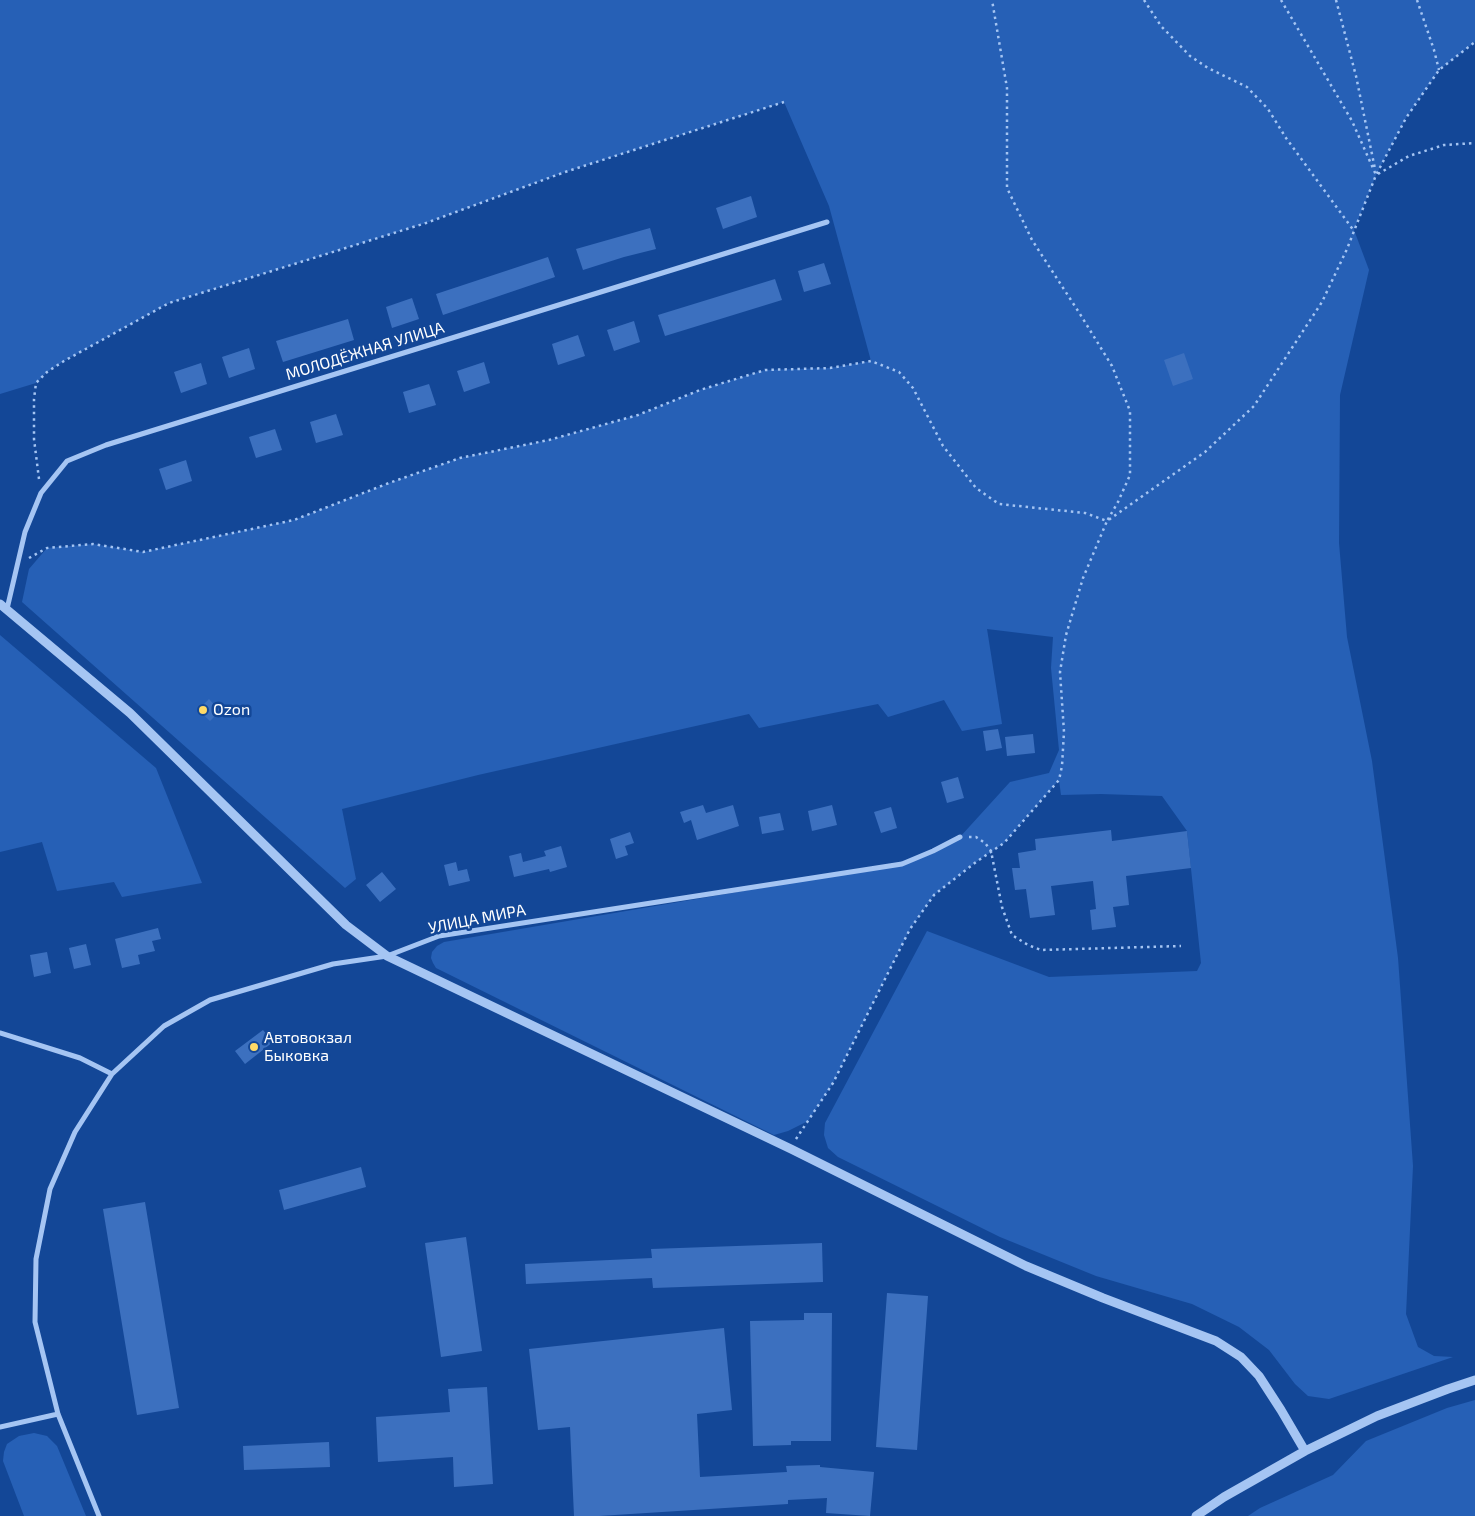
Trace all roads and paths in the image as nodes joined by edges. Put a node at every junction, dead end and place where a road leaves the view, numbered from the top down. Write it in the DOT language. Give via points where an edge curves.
graph roads {
  1 [pos="992,0"];
  2 [pos="1144,0"];
  3 [pos="1282,0"];
  4 [pos="1336,0"];
  5 [pos="1417,0"];
  6 [pos="1475,42"];
  7 [pos="1439,70"];
  8 [pos="784,102"];
  9 [pos="1475,143"];
  10 [pos="1376,174"];
  11 [pos="827,222"];
  12 [pos="1354,231"];
  13 [pos="41,493"];
  14 [pos="1107,521"];
  15 [pos="17,565"];
  16 [pos="3,606"];
  17 [pos="960,837"];
  18 [pos="991,851"];
  19 [pos="1180,946"];
  20 [pos="387,956"];
  21 [pos="0,1033"];
  22 [pos="112,1074"];
  23 [pos="790,1149"];
  24 [pos="1475,1380"];
  25 [pos="58,1414"];
  26 [pos="0,1427"];
  27 [pos="1304,1451"];
  28 [pos="99,1516"];
  29 [pos="1196,1516"];
  1 -- 14 [label="path" via="1007,88 1008,188 1032,240 1112,366 1130,411 1130,475"];
  2 -- 12 [label="path" via="1161,26 1190,56 1247,87 1268,109"];
  3 -- 10 [label="path" via="1352,121"];
  4 -- 10 [label="path"];
  5 -- 7 [label="path"];
  6 -- 7 [label="path"];
  7 -- 10 [label="path" via="1406,118"];
  8 -- 13 [label="path" via="565,172 426,223 169,303 64,361 36,383 34,439"];
  9 -- 10 [label="path" via="1444,145 1409,156"];
  10 -- 12 [label="path"];
  11 -- 13 [label="street, МОЛОДЁЖНАЯ УЛИЦА" via="106,444 67,461"];
  12 -- 14 [label="path" via="1322,302 1254,406 1205,452"];
  13 -- 15 [label="street, МОЛОДЁЖНАЯ УЛИЦА" via="25,532"];
  14 -- 15 [label="path" via="1085,513 999,504 984,494 943,446 913,388 899,372 871,361 830,368 765,370 700,390 638,415 549,440 460,458 294,520 143,552 93,544 47,548"];
  14 -- 18 [label="path" via="1083,578 1066,635 1060,672 1064,732 1059,780 1004,843"];
  15 -- 16 [label="street, МОЛОДЁЖНАЯ УЛИЦА"];
  16 -- 20 [label="street" via="130,713 346,925"];
  17 -- 18 [label="path" via="976,837"];
  17 -- 20 [label="street, УЛИЦА МИРА" via="902,864 439,936"];
  18 -- 19 [label="path" via="1002,907 1012,935 1028,945 1041,950"];
  18 -- 23 [label="path" via="934,895 910,929 833,1082"];
  20 -- 22 [label="street, УЛИЦА МИРА" via="333,964 210,1000 164,1026"];
  20 -- 23 [label="street"];
  21 -- 22 [label="street" via="80,1058"];
  22 -- 25 [label="street, УЛИЦА МИРА" via="75,1132 50,1189 36,1259 35,1322"];
  23 -- 27 [label="street" via="1026,1266 1216,1341 1241,1357 1259,1376"];
  24 -- 27 [label="street" via="1377,1416"];
  25 -- 26 [label="street"];
  25 -- 28 [label="street, УЛИЦА МИРА"];
  27 -- 29 [label="street"];
}
